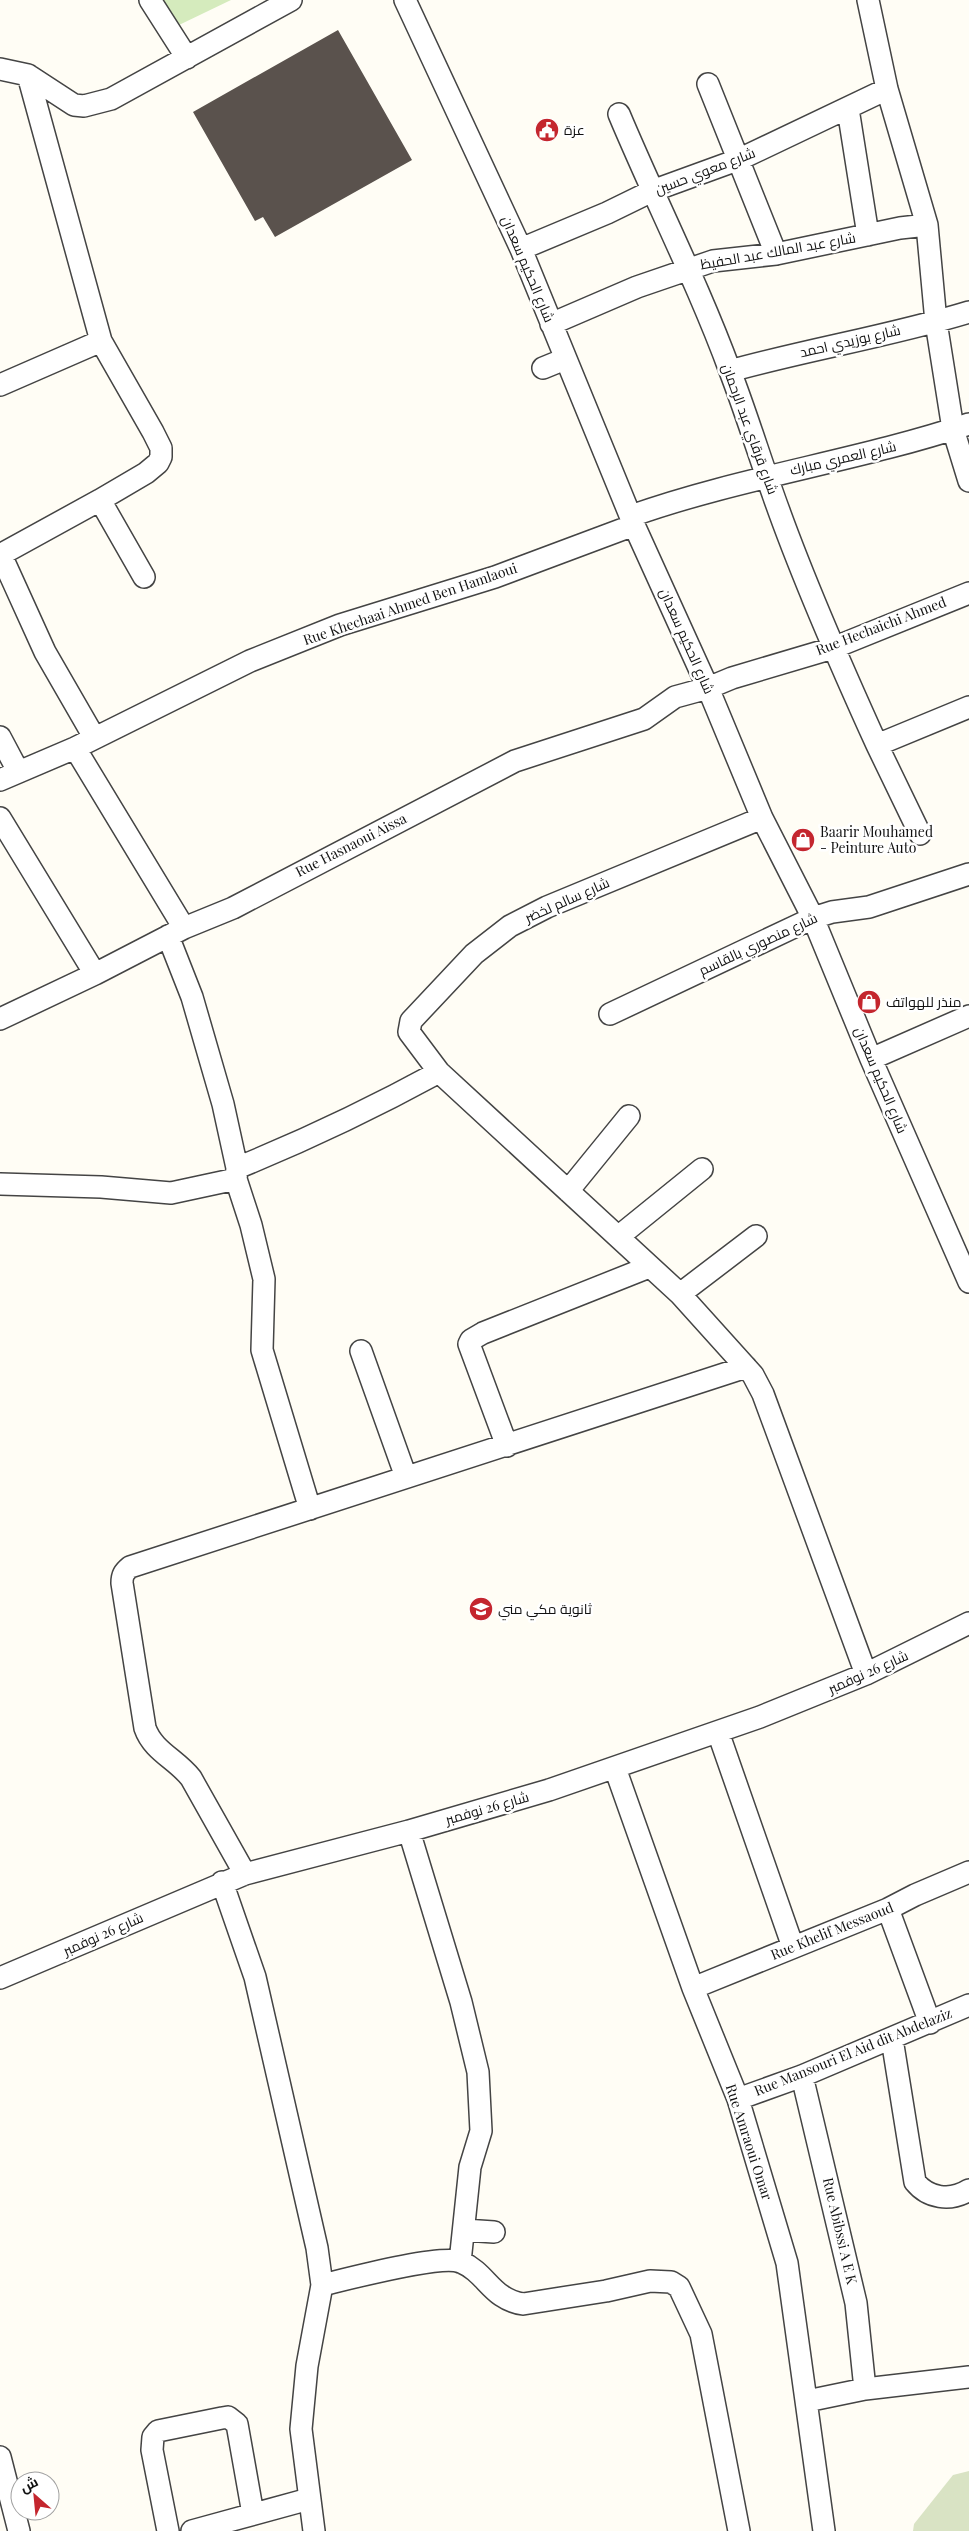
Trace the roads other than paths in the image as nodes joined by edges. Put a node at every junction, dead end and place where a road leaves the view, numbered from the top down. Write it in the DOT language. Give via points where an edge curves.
graph roads {
  1 [pos="150,0"];
  2 [pos="291,0"];
  3 [pos="404,0"];
  4 [pos="868,0"];
  5 [pos="187,58"];
  6 [pos="0,69"];
  7 [pos="28,75"];
  8 [pos="708,84"];
  9 [pos="886,89"];
  10 [pos="848,109"];
  11 [pos="619,114"];
  12 [pos="740,159"];
  13 [pos="652,191"];
  14 [pos="927,225"];
  15 [pos="868,234"];
  16 [pos="521,248"];
  17 [pos="776,254"];
  18 [pos="689,268"];
  19 [pos="969,312"];
  20 [pos="936,322"];
  21 [pos="551,324"];
  22 [pos="101,341"];
  23 [pos="565,359"];
  24 [pos="543,368"];
  25 [pos="730,371"];
  26 [pos="0,385"];
  27 [pos="961,427"];
  28 [pos="767,475"];
  29 [pos="969,481"];
  30 [pos="100,500"];
  31 [pos="632,521"];
  32 [pos="0,555"];
  33 [pos="144,577"];
  34 [pos="969,593"];
  35 [pos="833,648"];
  36 [pos="708,688"];
  37 [pos="969,707"];
  38 [pos="0,737"];
  39 [pos="94,737"];
  40 [pos="877,745"];
  41 [pos="75,748"];
  42 [pos="9,776"];
  43 [pos="0,818"];
  44 [pos="762,818"];
  45 [pos="920,834"];
  46 [pos="969,874"];
  47 [pos="813,918"];
  48 [pos="176,932"];
  49 [pos="95,974"];
  50 [pos="610,1014"];
  51 [pos="969,1016"];
  52 [pos="0,1019"];
  53 [pos="871,1059"];
  54 [pos="439,1072"];
  55 [pos="628,1116"];
  56 [pos="702,1169"];
  57 [pos="236,1173"];
  58 [pos="0,1184"];
  59 [pos="568,1191"];
  60 [pos="756,1236"];
  61 [pos="618,1237"];
  62 [pos="649,1267"];
  63 [pos="969,1282"];
  64 [pos="680,1294"];
  65 [pos="361,1351"];
  66 [pos="746,1367"];
  67 [pos="507,1446"];
  68 [pos="406,1477"];
  69 [pos="310,1510"];
  70 [pos="969,1623"];
  71 [pos="866,1674"];
  72 [pos="718,1732"];
  73 [pos="615,1768"];
  74 [pos="409,1831"];
  75 [pos="969,1872"];
  76 [pos="245,1874"];
  77 [pos="222,1882"];
  78 [pos="888,1909"];
  79 [pos="793,1947"];
  80 [pos="0,1978"];
  81 [pos="693,1988"];
  82 [pos="969,2005"];
  83 [pos="930,2022"];
  84 [pos="892,2039"];
  85 [pos="802,2076"];
  86 [pos="738,2099"];
  87 [pos="969,2190"];
  88 [pos="464,2230"];
  89 [pos="494,2232"];
  90 [pos="460,2262"];
  91 [pos="322,2285"];
  92 [pos="969,2377"];
  93 [pos="865,2389"];
  94 [pos="807,2400"];
  95 [pos="0,2457"];
  96 [pos="308,2499"];
  97 [pos="253,2514"];
  98 [pos="19,2531"];
  99 [pos="168,2531"];
  100 [pos="192,2531"];
  101 [pos="314,2531"];
  102 [pos="739,2531"];
  103 [pos="824,2531"];
  1 -- 5 [label="street"];
  2 -- 5 [label="street"];
  3 -- 16 [label="street, شارع الحكيم سعدان"];
  4 -- 9 [label="street"];
  5 -- 7 [label="street" via="111,99 84,106 74,105"];
  6 -- 7 [label="street"];
  7 -- 22 [label="street"];
  8 -- 12 [label="street"];
  9 -- 10 [label="street, شارع معوي حسين"];
  9 -- 14 [label="street"];
  10 -- 12 [label="street, شارع معوي حسين"];
  10 -- 15 [label="street"];
  11 -- 13 [label="street, شارع قرقاي عبد الرحمان"];
  12 -- 13 [label="street, شارع معوي حسين"];
  12 -- 17 [label="street"];
  13 -- 16 [label="street, شارع معوي حسين"];
  13 -- 18 [label="street, شارع قرقاي عبد الرحمان"];
  14 -- 15 [label="street, شارع عبد المالك عبد الحفيظ"];
  14 -- 20 [label="street"];
  15 -- 17 [label="street, شارع عبد المالك عبد الحفيظ"];
  16 -- 21 [label="street, شارع الحكيم سعدان"];
  17 -- 18 [label="street, شارع عبد المالك عبد الحفيظ" via="713,261"];
  18 -- 21 [label="street, شارع عبد المالك عبد الحفيظ"];
  18 -- 25 [label="street, شارع قرقاي عبد الرحمان"];
  19 -- 20 [label="street, شارع بوزيدي احمد"];
  20 -- 25 [label="street, شارع بوزيدي احمد"];
  20 -- 27 [label="street"];
  21 -- 23 [label="street, شارع الحكيم سعدان"];
  22 -- 26 [label="street"];
  22 -- 30 [label="street" via="153,432 161,448 161,458 146,473"];
  23 -- 24 [label="street"];
  23 -- 31 [label="street, شارع الحكيم سعدان"];
  25 -- 28 [label="street, شارع قرقاي عبد الرحمان"];
  27 -- 28 [label="street, شارع العمري مبارك"];
  27 -- 29 [label="street"];
  28 -- 31 [label="street, شارع العمري مبارك" via="716,489"];
  28 -- 35 [label="street, شارع قرقاي عبد الرحمان"];
  30 -- 32 [label="street"];
  30 -- 33 [label="street"];
  31 -- 36 [label="street, شارع الحكيم سعدان"];
  31 -- 39 [label="street, Rue Khechaai Ahmed Ben Hamlaoui" via="495,577 331,629 250,661"];
  32 -- 39 [label="street" via="44,652"];
  34 -- 35 [label="street, Rue Hechaichi Ahmed"];
  35 -- 36 [label="street, Rue Hechaichi Ahmed"];
  35 -- 40 [label="street, شارع قرقاي عبد الرحمان"];
  36 -- 44 [label="street, شارع الحكيم سعدان"];
  36 -- 48 [label="street, Rue Hasnaoui Aissa" via="675,697 644,719 515,761 233,908"];
  37 -- 40 [label="street"];
  38 -- 42 [label="street"];
  39 -- 41 [label="street, Rue Khechaai Ahmed Ben Hamlaoui"];
  40 -- 45 [label="street, شارع قرقاي عبد الرحمان"];
  41 -- 42 [label="street, Rue Khechaai Ahmed Ben Hamlaoui"];
  41 -- 48 [label="street"];
  43 -- 49 [label="street"];
  44 -- 47 [label="street, شارع الحكيم سعدان"];
  44 -- 54 [label="street, شارع سالم لخضر" via="556,903 510,926 474,954 411,1021 409,1032"];
  46 -- 47 [label="street, شارع منصوري بالقاسم" via="869,906"];
  47 -- 50 [label="street, شارع منصوري بالقاسم"];
  47 -- 53 [label="street, شارع الحكيم سعدان"];
  48 -- 49 [label="street, Rue Hasnaoui Aissa"];
  48 -- 57 [label="street" via="223,1104"];
  49 -- 52 [label="street, Rue Hasnaoui Aissa"];
  51 -- 53 [label="street"];
  53 -- 63 [label="street, شارع الحكيم سعدان"];
  54 -- 57 [label="street"];
  54 -- 59 [label="street"];
  55 -- 59 [label="street"];
  56 -- 61 [label="street"];
  57 -- 58 [label="street" via="171,1193"];
  57 -- 69 [label="street" via="264,1279 262,1350"];
  59 -- 61 [label="street"];
  60 -- 64 [label="street"];
  61 -- 62 [label="street"];
  62 -- 64 [label="street"];
  62 -- 67 [label="street" via="471,1340 469,1344"];
  64 -- 66 [label="street"];
  65 -- 68 [label="street"];
  66 -- 67 [label="street"];
  66 -- 71 [label="street" via="763,1394"];
  67 -- 68 [label="street"];
  68 -- 69 [label="street"];
  69 -- 76 [label="street" via="130,1567 122,1576 149,1739 156,1748 181,1765 191,1778"];
  70 -- 71 [label="street, شارع 26 نوفمبر"];
  71 -- 72 [label="street, شارع 26 نوفمبر"];
  72 -- 73 [label="street, شارع 26 نوفمبر"];
  72 -- 79 [label="street"];
  73 -- 74 [label="street, شارع 26 نوفمبر"];
  73 -- 81 [label="street, Rue Amraoui Omar"];
  74 -- 76 [label="street, شارع 26 نوفمبر"];
  74 -- 88 [label="street" via="461,2002 478,2072 481,2131 470,2167"];
  75 -- 78 [label="street, Rue Khelif Messaoud"];
  76 -- 77 [label="street, شارع 26 نوفمبر"];
  77 -- 80 [label="street, شارع 26 نوفمبر"];
  77 -- 91 [label="street" via="255,1977 317,2248"];
  78 -- 79 [label="street, Rue Khelif Messaoud"];
  78 -- 83 [label="street"];
  79 -- 81 [label="street, Rue Khelif Messaoud"];
  81 -- 86 [label="street, Rue Amraoui Omar"];
  82 -- 83 [label="street, Rue Mansouri El Aid dit Abdelaziz"];
  83 -- 84 [label="street, Rue Mansouri El Aid dit Abdelaziz"];
  84 -- 85 [label="street, Rue Mansouri El Aid dit Abdelaziz"];
  84 -- 87 [label="street" via="915,2182 923,2192 933,2197"];
  85 -- 86 [label="street, Rue Mansouri El Aid dit Abdelaziz"];
  85 -- 93 [label="street, Rue Abibssi A E K" via="856,2303"];
  86 -- 94 [label="street, Rue Amraoui Omar" via="787,2263"];
  88 -- 89 [label="street"];
  88 -- 90 [label="street"];
  90 -- 91 [label="street" via="445,2260"];
  90 -- 102 [label="street" via="500,2297 523,2304 650,2281 671,2282 679,2287 701,2334"];
  91 -- 96 [label="street" via="306,2366 301,2429"];
  92 -- 93 [label="street"];
  93 -- 94 [label="street"];
  94 -- 103 [label="street, Rue Amraoui Omar"];
  95 -- 98 [label="street"];
  96 -- 97 [label="street"];
  96 -- 101 [label="street"];
  97 -- 99 [label="street" via="237,2424 228,2417 222,2418 158,2431 153,2437 152,2450"];
  97 -- 100 [label="street"];
}
